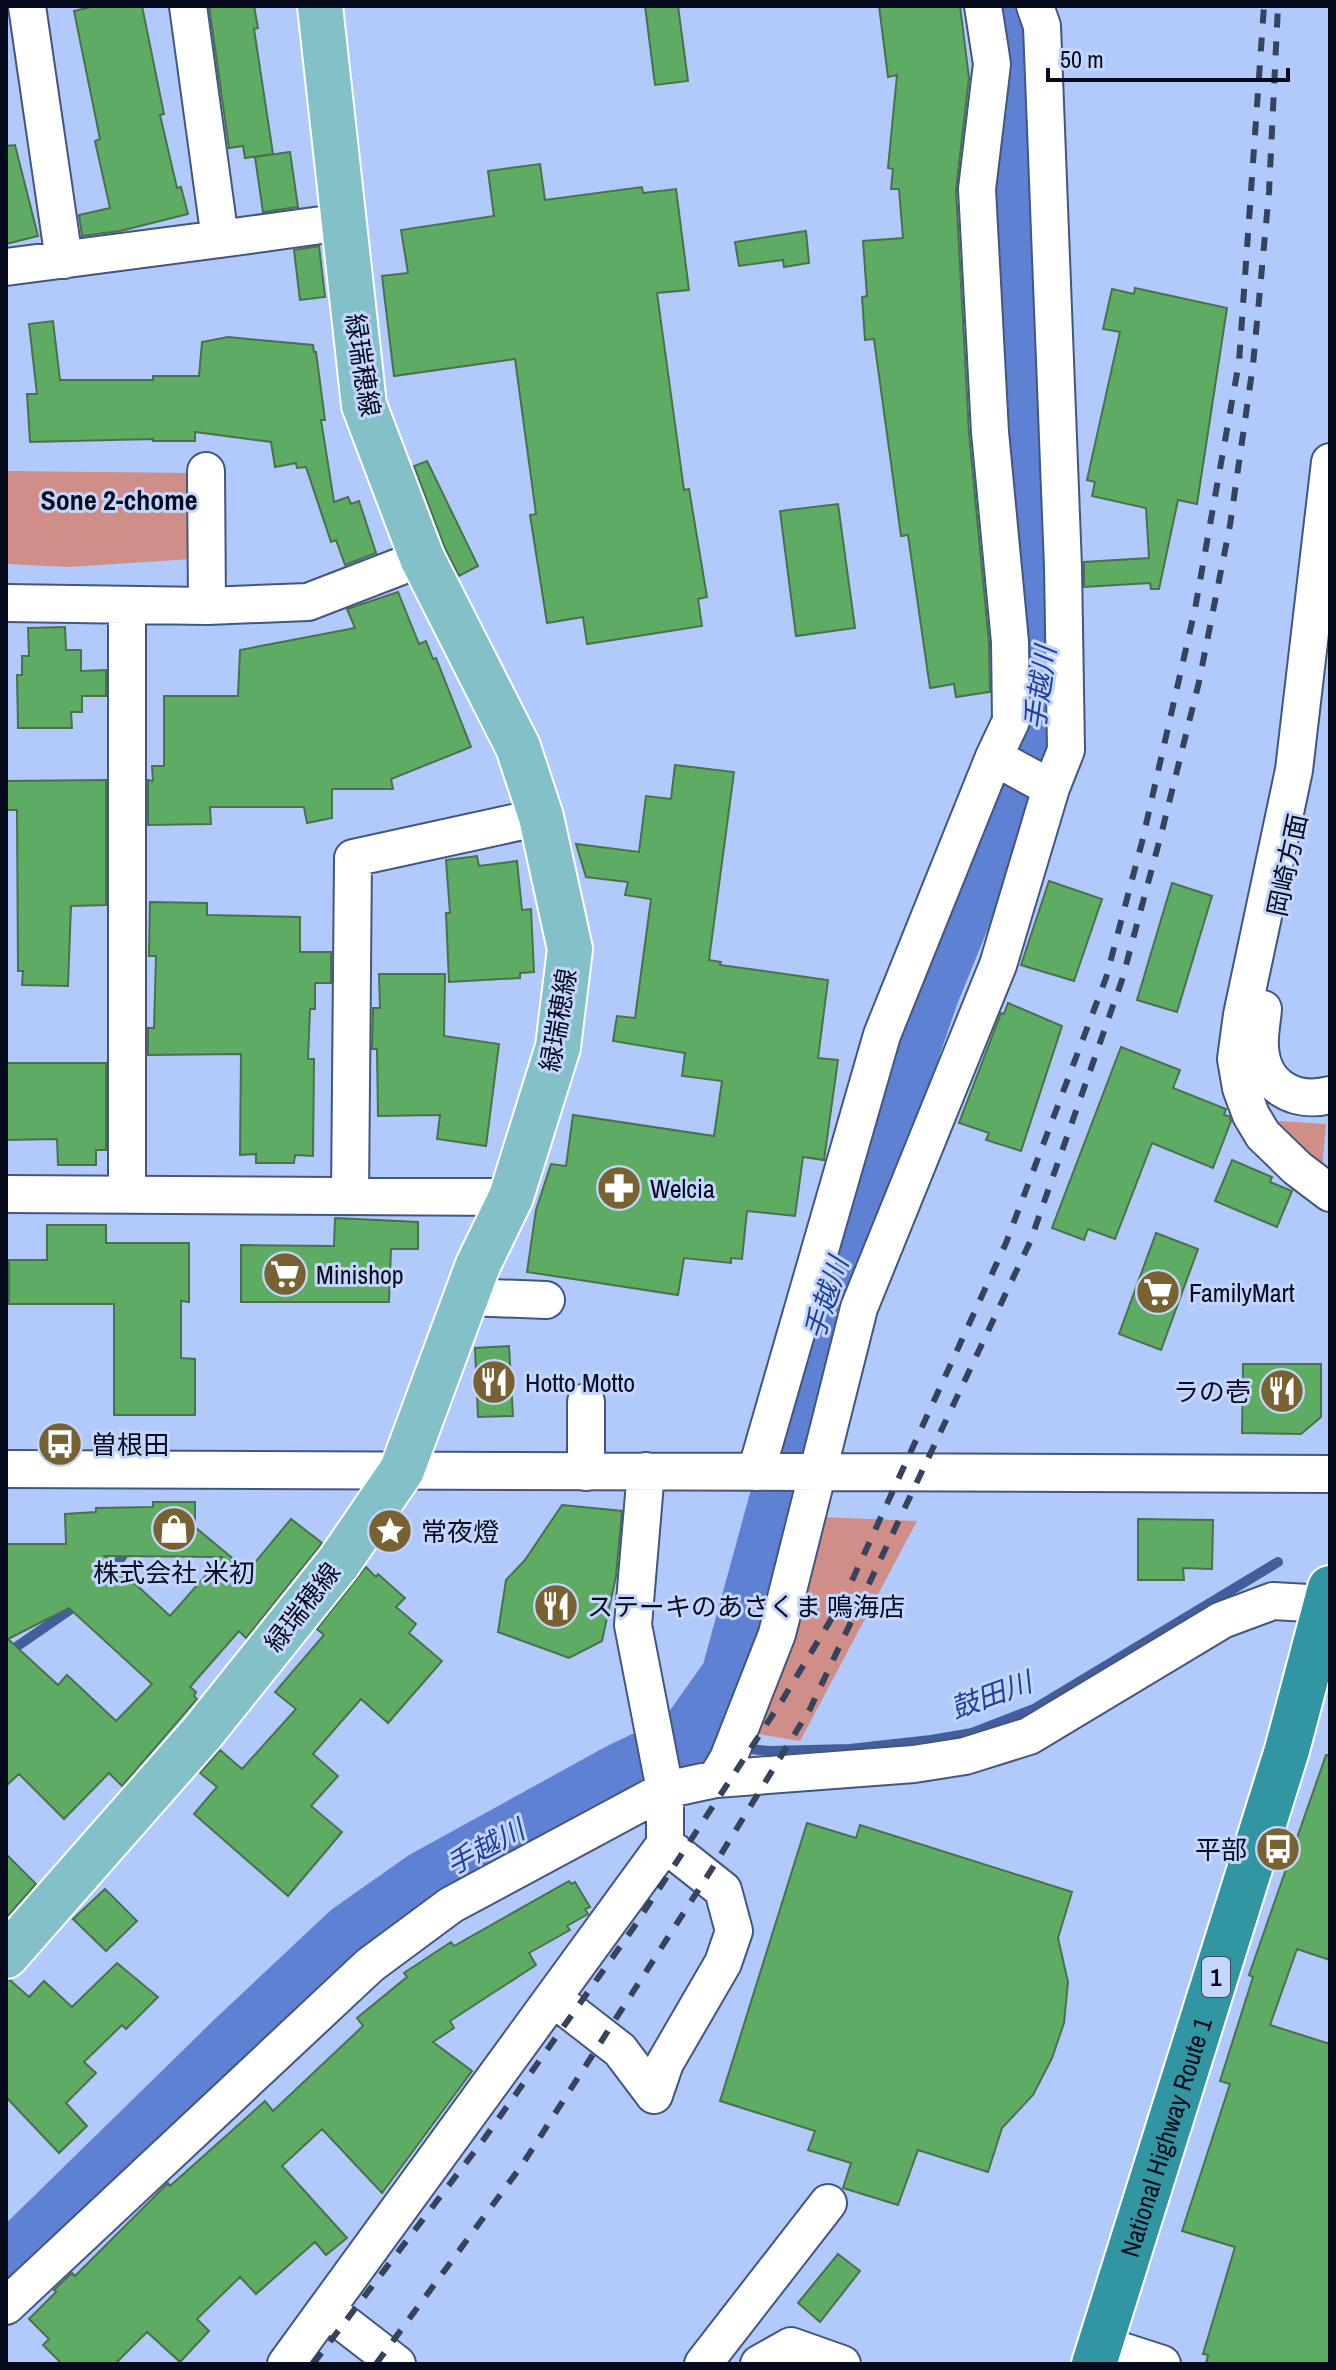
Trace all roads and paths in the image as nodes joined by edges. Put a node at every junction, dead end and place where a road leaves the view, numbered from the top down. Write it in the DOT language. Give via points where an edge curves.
graph roads {
  1 [pos="27,6"];
  2 [pos="188,6"];
  3 [pos="320,6"];
  4 [pos="983,6"];
  5 [pos="1035,6"];
  6 [pos="343,222"];
  7 [pos="220,239"];
  8 [pos="64,260"];
  9 [pos="6,267"];
  10 [pos="1330,462"];
  11 [pos="206,471"];
  12 [pos="422,558"];
  13 [pos="1330,584"];
  14 [pos="6,603"];
  15 [pos="127,606"];
  16 [pos="207,606"];
  17 [pos="998,759"];
  18 [pos="1045,785"];
  19 [pos="1293,804"];
  20 [pos="541,817"];
  21 [pos="1330,1095"];
  22 [pos="1330,1193"];
  23 [pos="6,1194"];
  24 [pos="127,1194"];
  25 [pos="350,1196"];
  26 [pos="511,1197"];
  27 [pos="466,1297"];
  28 [pos="546,1300"];
  29 [pos="586,1402"];
  30 [pos="6,1469"];
  31 [pos="402,1470"];
  32 [pos="646,1471"];
  33 [pos="586,1472"];
  34 [pos="759,1472"];
  35 [pos="814,1473"];
  36 [pos="1330,1474"];
  37 [pos="1328,1596"];
  38 [pos="728,1756"];
  39 [pos="664,1785"];
  40 [pos="665,1844"];
  41 [pos="6,1956"];
  42 [pos="553,1998"];
  43 [pos="828,2203"];
  44 [pos="6,2306"];
  45 [pos="327,2310"];
  46 [pos="1097,2354"];
  47 [pos="286,2364"];
  48 [pos="397,2364"];
  49 [pos="703,2364"];
  50 [pos="759,2364"];
  51 [pos="842,2364"];
  52 [pos="1162,2364"];
  1 -- 8 [label="street"];
  2 -- 7 [label="street"];
  3 -- 6 [label="main road, 緑瑞穂線"];
  4 -- 17 [label="street" via="992,64 977,189 1011,689 1011,721"];
  5 -- 18 [label="street" via="1042,26 1066,750"];
  6 -- 7 [label="street"];
  6 -- 12 [label="main road, 緑瑞穂線" via="364,405"];
  7 -- 8 [label="street"];
  8 -- 9 [label="street"];
  10 -- 19 [label="street"];
  11 -- 16 [label="street"];
  12 -- 16 [label="street" via="308,602"];
  12 -- 20 [label="main road, 緑瑞穂線" via="518,747"];
  13 -- 19 [label="street, 岡崎方面" via="1308,777"];
  14 -- 15 [label="street"];
  15 -- 16 [label="street"];
  15 -- 24 [label="street"];
  17 -- 18 [label="street"];
  17 -- 34 [label="street" via="882,1035"];
  18 -- 35 [label="street" via="998,965 859,1308"];
  19 -- 21 [label="street, 岡崎方面" via="1260,1047 1273,1085 1291,1095"];
  19 -- 22 [label="street" via="1236,1059 1241,1088 1263,1135"];
  20 -- 25 [label="street" via="353,858"];
  20 -- 26 [label="main road, 緑瑞穂線" via="570,949 558,1047"];
  23 -- 24 [label="street"];
  24 -- 25 [label="street"];
  25 -- 26 [label="street"];
  26 -- 27 [label="main road, 緑瑞穂線"];
  27 -- 28 [label="street"];
  27 -- 31 [label="main road, 緑瑞穂線"];
  29 -- 33 [label="street"];
  30 -- 31 [label="street"];
  31 -- 33 [label="street"];
  31 -- 41 [label="main road, 緑瑞穂線" via="339,1562 202,1733"];
  32 -- 33 [label="street"];
  32 -- 34 [label="street"];
  32 -- 39 [label="street" via="633,1625"];
  34 -- 35 [label="street"];
  35 -- 36 [label="street"];
  35 -- 38 [label="street" via="777,1634"];
  37 -- 38 [label="street" via="1273,1601 1222,1620 1029,1736 998,1747 914,1764"];
  37 -- 46 [label="highway, National Highway Route 1 / 1" via="1287,1750"];
  38 -- 39 [label="street"];
  39 -- 40 [label="street"];
  39 -- 44 [label="street" via="451,1905 370,1965"];
  40 -- 42 [label="street"];
  40 -- 42 [label="street" via="723,1890 734,1931 723,1963 665,2063 654,2095 620,2050"];
  42 -- 45 [label="street"];
  43 -- 49 [label="street"];
  45 -- 47 [label="street"];
  45 -- 48 [label="street"];
  46 -- 52 [label="street"];
  50 -- 51 [label="street" via="791,2346"];
}
